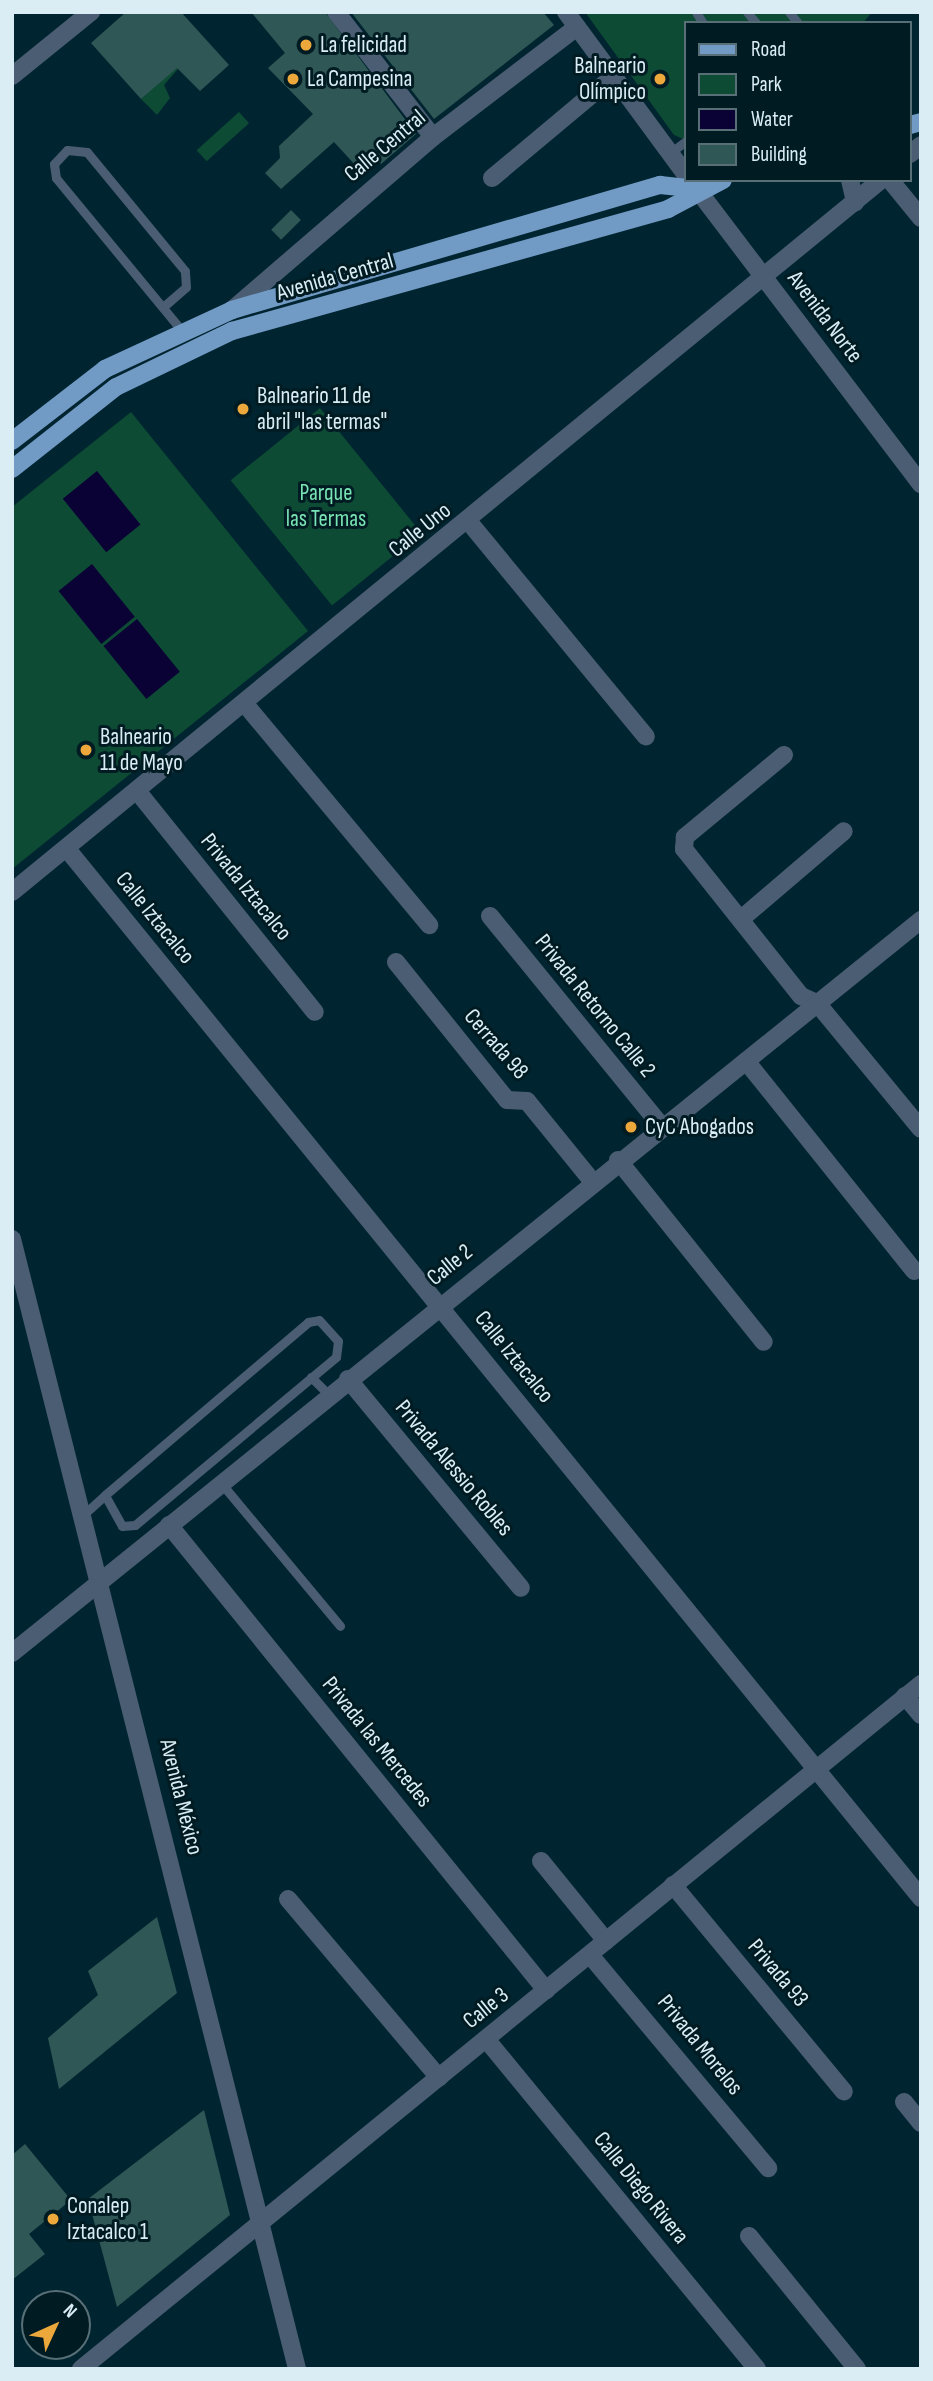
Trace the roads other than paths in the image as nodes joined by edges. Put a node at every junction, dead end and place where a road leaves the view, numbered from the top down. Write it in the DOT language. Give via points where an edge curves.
graph roads {
  1 [pos="91,12"];
  2 [pos="335,12"];
  3 [pos="571,20"];
  4 [pos="12,76"];
  5 [pos="614,77"];
  6 [pos="433,137"];
  7 [pos="684,142"];
  8 [pos="670,153"];
  9 [pos="684,172"];
  10 [pos="492,178"];
  11 [pos="691,182"];
  12 [pos="850,182"];
  13 [pos="879,182"];
  14 [pos="892,182"];
  15 [pos="855,202"];
  16 [pos="921,218"];
  17 [pos="765,277"];
  18 [pos="163,307"];
  19 [pos="232,310"];
  20 [pos="182,331"];
  21 [pos="12,440"];
  22 [pos="12,468"];
  23 [pos="921,484"];
  24 [pos="468,522"];
  25 [pos="245,704"];
  26 [pos="646,737"];
  27 [pos="784,755"];
  28 [pos="138,792"];
  29 [pos="844,831"];
  30 [pos="67,849"];
  31 [pos="12,892"];
  32 [pos="490,916"];
  33 [pos="741,919"];
  34 [pos="921,920"];
  35 [pos="429,925"];
  36 [pos="396,962"];
  37 [pos="817,1003"];
  38 [pos="315,1012"];
  39 [pos="746,1061"];
  40 [pos="662,1127"];
  41 [pos="921,1129"];
  42 [pos="618,1160"];
  43 [pos="592,1181"];
  44 [pos="12,1238"];
  45 [pos="914,1271"];
  46 [pos="440,1305"];
  47 [pos="764,1342"];
  48 [pos="312,1377"];
  49 [pos="348,1379"];
  50 [pos="329,1395"];
  51 [pos="221,1483"];
  52 [pos="105,1495"];
  53 [pos="83,1515"];
  54 [pos="169,1525"];
  55 [pos="100,1581"];
  56 [pos="522,1588"];
  57 [pos="340,1626"];
  58 [pos="12,1653"];
  59 [pos="921,1684"];
  60 [pos="905,1696"];
  61 [pos="921,1715"];
  62 [pos="817,1770"];
  63 [pos="541,1861"];
  64 [pos="673,1885"];
  65 [pos="921,1898"];
  66 [pos="288,1899"];
  67 [pos="606,1941"];
  68 [pos="590,1955"];
  69 [pos="546,1990"];
  70 [pos="486,2039"];
  71 [pos="439,2078"];
  72 [pos="844,2092"];
  73 [pos="904,2102"];
  74 [pos="921,2123"];
  75 [pos="768,2168"];
  76 [pos="260,2222"];
  77 [pos="749,2236"];
  78 [pos="81,2369"];
  79 [pos="297,2369"];
  80 [pos="757,2369"];
  81 [pos="857,2369"];
  1 -- 4 [label="street"];
  2 -- 6 [label="street"];
  3 -- 5 [label="street, Avenida Norte"];
  3 -- 6 [label="street, Calle Central"];
  5 -- 8 [label="street, Avenida Norte"];
  5 -- 10 [label="street"];
  6 -- 19 [label="street, Calle Central"];
  7 -- 8 [label="lane"];
  8 -- 9 [label="street, Avenida Norte"];
  11 -- 17 [label="street, Avenida Norte"];
  11 -- 19 [label="main road, Avenida Central" via="660,185"];
  11 -- 22 [label="main road, Avenida Central" via="668,209 232,331 116,387"];
  12 -- 15 [label="street"];
  13 -- 15 [label="street, Calle Uno"];
  14 -- 16 [label="street"];
  15 -- 17 [label="street, Calle Uno"];
  17 -- 23 [label="street, Avenida Norte"];
  17 -- 24 [label="street, Calle Uno"];
  18 -- 18 [label="lane" via="56,178 54,164 67,150 87,152 185,271 187,287"];
  18 -- 20 [label="lane"];
  19 -- 20 [label="main road, Avenida Central"];
  20 -- 21 [label="main road, Avenida Central" via="105,369"];
  24 -- 25 [label="street, Calle Uno"];
  24 -- 26 [label="street"];
  25 -- 28 [label="street, Calle Uno"];
  25 -- 35 [label="street"];
  27 -- 33 [label="street" via="682,843"];
  28 -- 30 [label="street, Calle Uno"];
  28 -- 38 [label="street, Privada Iztacalco"];
  29 -- 33 [label="street"];
  30 -- 31 [label="street, Calle Uno"];
  30 -- 46 [label="street, Calle Iztacalco"];
  32 -- 40 [label="street, Privada Retorno Calle 2"];
  33 -- 37 [label="street" via="801,996"];
  34 -- 37 [label="street, Calle 2"];
  36 -- 43 [label="street, Cerrada 98" via="507,1100 527,1101"];
  37 -- 39 [label="street, Calle 2"];
  37 -- 41 [label="street"];
  39 -- 40 [label="street, Calle 2"];
  39 -- 45 [label="street"];
  40 -- 42 [label="street, Calle 2"];
  42 -- 43 [label="street, Calle 2"];
  42 -- 47 [label="street"];
  43 -- 46 [label="street, Calle 2"];
  44 -- 53 [label="street, Avenida México"];
  46 -- 49 [label="street, Calle 2"];
  46 -- 62 [label="street, Calle Iztacalco"];
  48 -- 50 [label="lane"];
  48 -- 52 [label="lane" via="135,1525 122,1526"];
  48 -- 52 [label="lane" via="339,1352 319,1320 308,1322"];
  49 -- 50 [label="street, Calle 2"];
  49 -- 56 [label="street, Privada Alessio Robles"];
  50 -- 51 [label="street, Calle 2"];
  51 -- 54 [label="street, Calle 2"];
  51 -- 57 [label="lane"];
  52 -- 53 [label="lane"];
  53 -- 55 [label="street, Avenida México"];
  54 -- 55 [label="street, Calle 2"];
  54 -- 69 [label="street, Privada las Mercedes"];
  55 -- 58 [label="street, Calle 2"];
  55 -- 76 [label="street, Avenida México"];
  59 -- 60 [label="street, Calle 3"];
  60 -- 61 [label="street"];
  60 -- 62 [label="street, Calle 3"];
  62 -- 64 [label="street, Calle 3"];
  62 -- 65 [label="street, Calle Iztacalco"];
  63 -- 67 [label="street"];
  64 -- 67 [label="street, Calle 3"];
  64 -- 72 [label="street, Privada 93"];
  66 -- 71 [label="street"];
  67 -- 68 [label="street, Calle 3"];
  68 -- 69 [label="street, Calle 3"];
  68 -- 75 [label="street, Privada Morelos"];
  69 -- 70 [label="street, Calle 3"];
  70 -- 71 [label="street, Calle 3"];
  70 -- 80 [label="street, Calle Diego Rivera"];
  71 -- 76 [label="street, Calle 3"];
  73 -- 74 [label="street"];
  76 -- 78 [label="street, Calle 3"];
  76 -- 79 [label="street, Avenida México"];
  77 -- 81 [label="street"];
}
